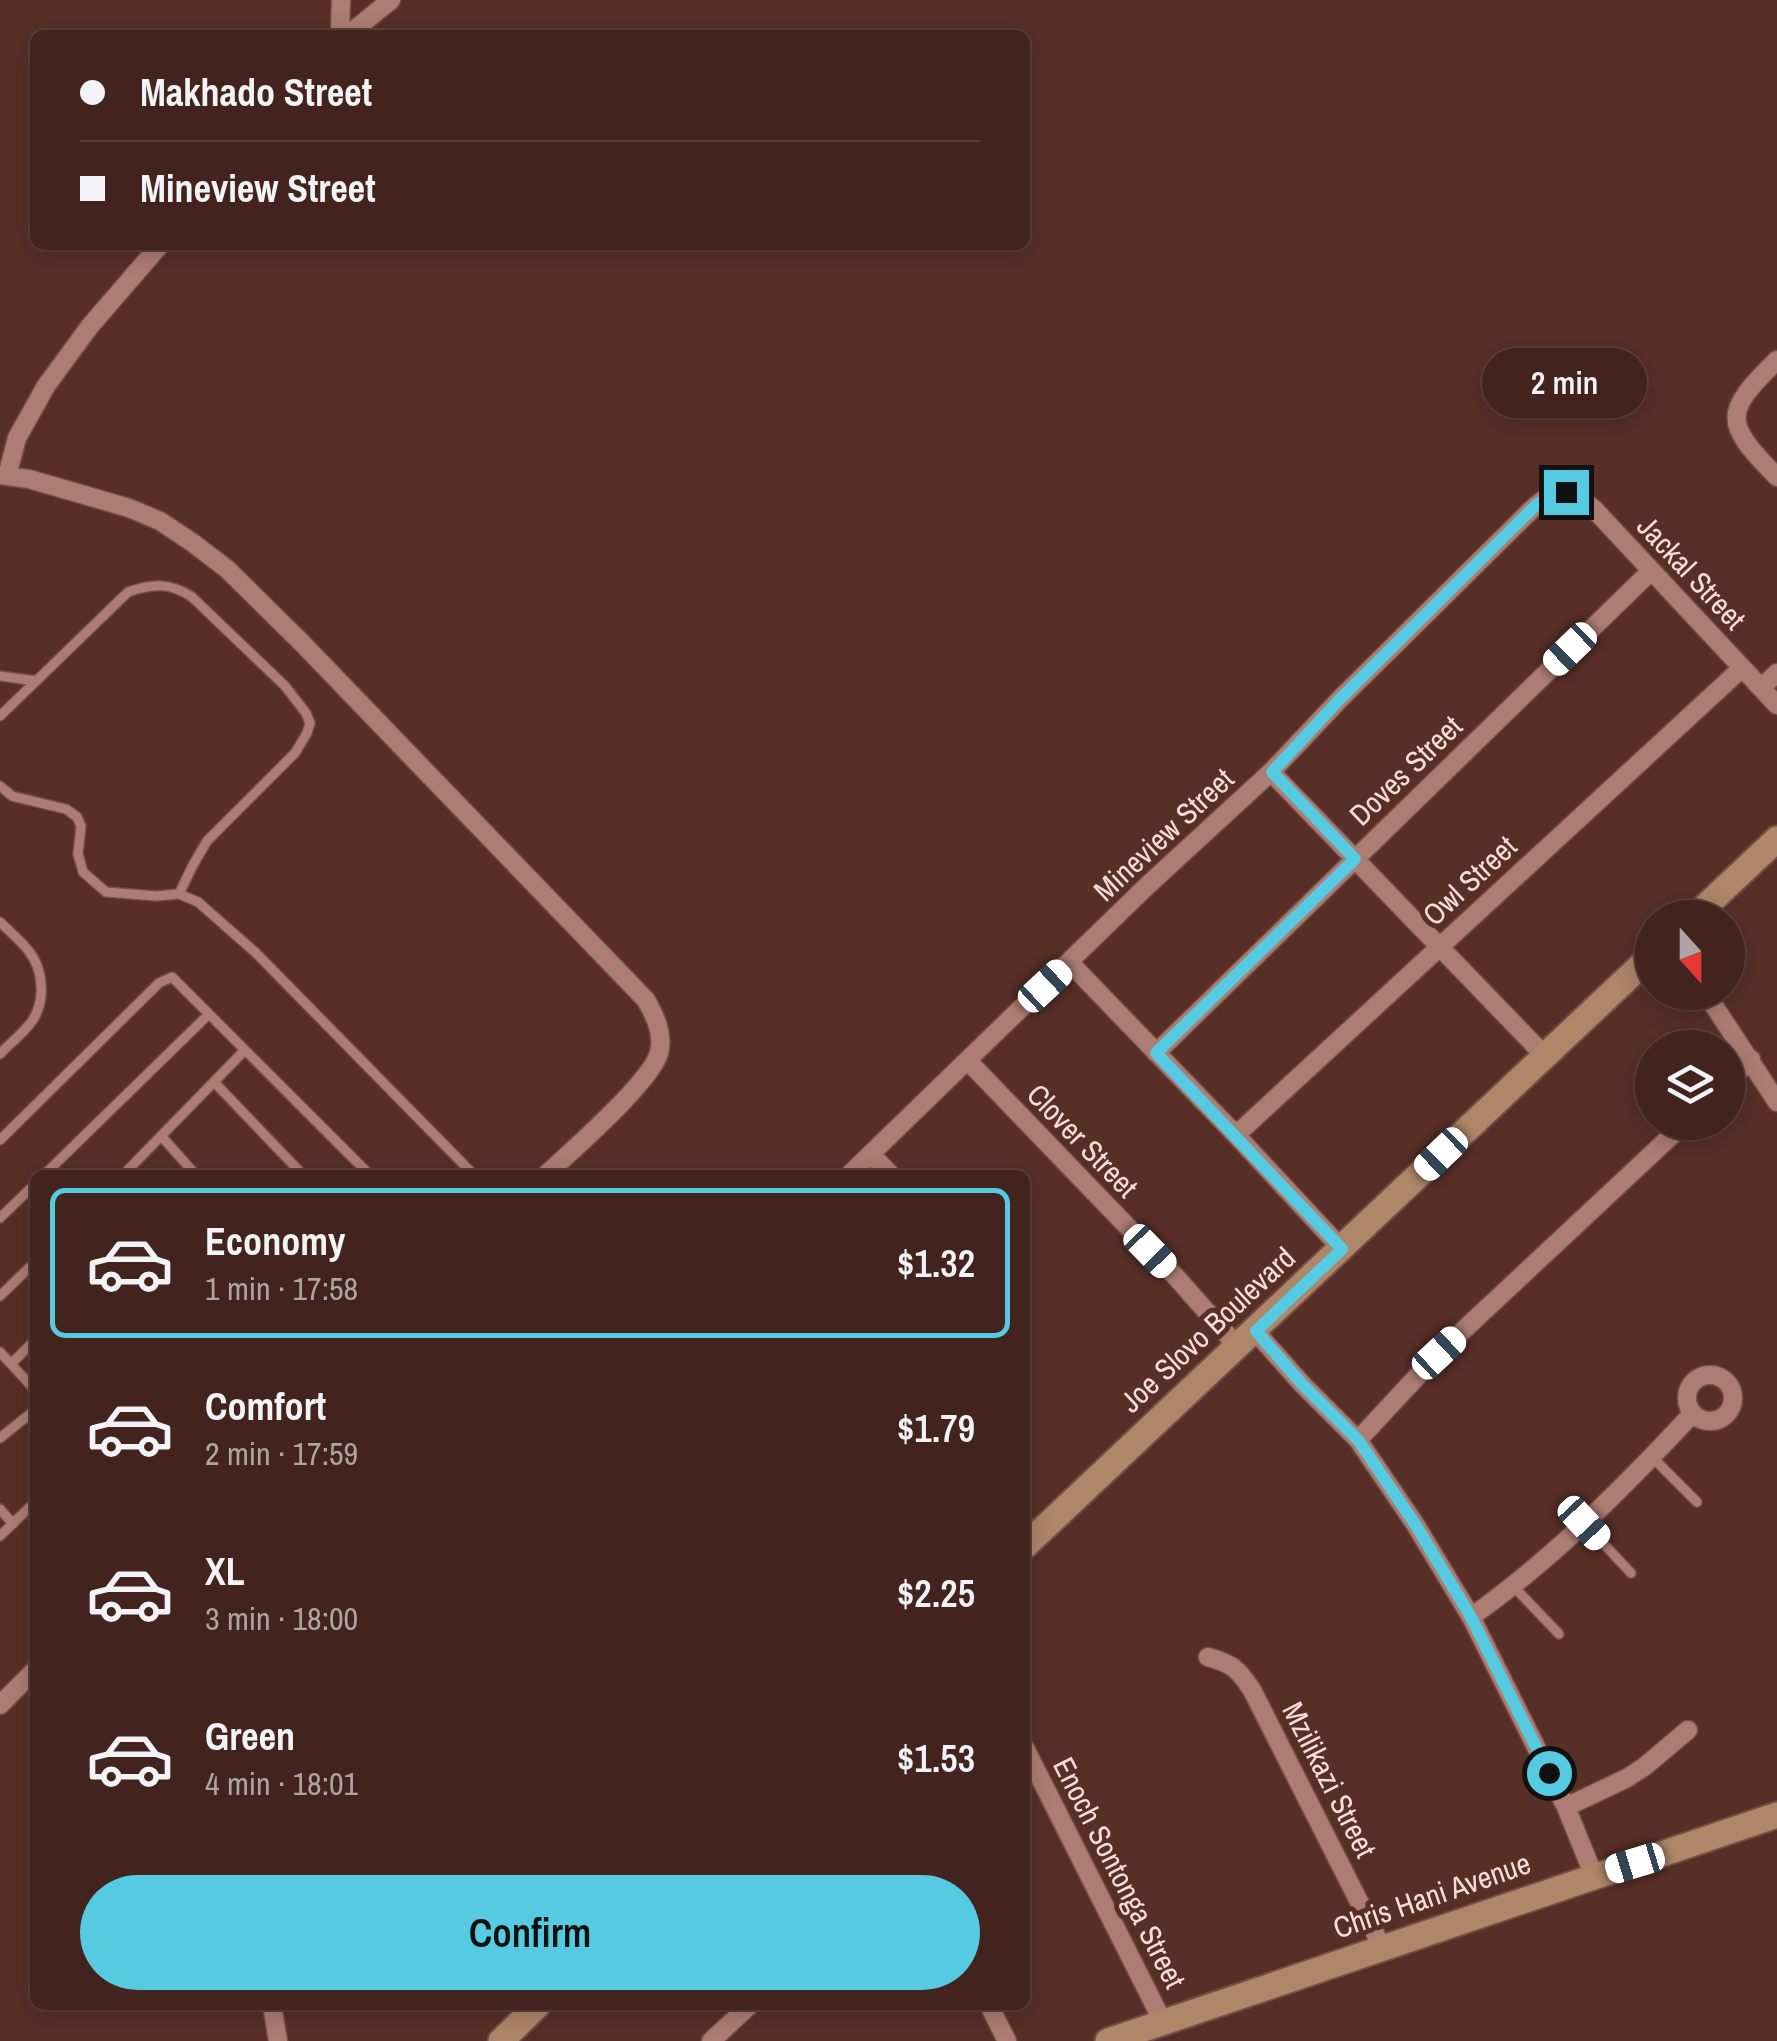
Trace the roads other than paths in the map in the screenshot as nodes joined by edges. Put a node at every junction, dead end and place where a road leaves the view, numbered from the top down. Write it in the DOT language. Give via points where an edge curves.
graph roads {
  1 [pos="340,0"];
  2 [pos="392,0"];
  3 [pos="340,30"];
  4 [pos="353,30"];
  5 [pos="156,250"];
  6 [pos="1777,360"];
  7 [pos="4,475"];
  8 [pos="1777,477"];
  9 [pos="1605,522"];
  10 [pos="1651,570"];
  11 [pos="1742,668"];
  12 [pos="1777,672"];
  13 [pos="0,676"];
  14 [pos="36,681"];
  15 [pos="1761,688"];
  16 [pos="1777,705"];
  17 [pos="0,716"];
  18 [pos="1272,772"];
  19 [pos="0,786"];
  20 [pos="1777,839"];
  21 [pos="1355,859"];
  22 [pos="180,894"];
  23 [pos="1712,900"];
  24 [pos="0,922"];
  25 [pos="1440,946"];
  26 [pos="1070,963"];
  27 [pos="1635,971"];
  28 [pos="1717,1010"];
  29 [pos="209,1014"];
  30 [pos="245,1050"];
  31 [pos="1156,1053"];
  32 [pos="0,1054"];
  33 [pos="1544,1055"];
  34 [pos="1750,1060"];
  35 [pos="968,1061"];
  36 [pos="1745,1065"];
  37 [pos="215,1083"];
  38 [pos="1777,1102"];
  39 [pos="1236,1134"];
  40 [pos="162,1137"];
  41 [pos="0,1140"];
  42 [pos="1667,1140"];
  43 [pos="871,1154"];
  44 [pos="49,1170"];
  45 [pos="128,1170"];
  46 [pos="192,1170"];
  47 [pos="298,1170"];
  48 [pos="365,1170"];
  49 [pos="469,1170"];
  50 [pos="551,1170"];
  51 [pos="855,1170"];
  52 [pos="886,1170"];
  53 [pos="30,1189"];
  54 [pos="0,1218"];
  55 [pos="1342,1249"];
  56 [pos="30,1267"];
  57 [pos="0,1296"];
  58 [pos="1247,1339"];
  59 [pos="30,1345"];
  60 [pos="0,1352"];
  61 [pos="11,1364"];
  62 [pos="30,1385"];
  63 [pos="1693,1413"];
  64 [pos="30,1414"];
  65 [pos="0,1438"];
  66 [pos="1358,1440"];
  67 [pos="1652,1457"];
  68 [pos="1697,1502"];
  69 [pos="30,1507"];
  70 [pos="0,1509"];
  71 [pos="1584,1523"];
  72 [pos="13,1524"];
  73 [pos="0,1536"];
  74 [pos="1030,1541"];
  75 [pos="1631,1573"];
  76 [pos="1514,1587"];
  77 [pos="1471,1617"];
  78 [pos="1560,1634"];
  79 [pos="1208,1657"];
  80 [pos="30,1675"];
  81 [pos="0,1705"];
  82 [pos="1688,1730"];
  83 [pos="1030,1758"];
  84 [pos="1566,1807"];
  85 [pos="1777,1815"];
  86 [pos="1594,1876"];
  87 [pos="1382,1948"];
  88 [pos="273,2010"];
  89 [pos="528,2010"];
  90 [pos="745,2010"];
  91 [pos="992,2010"];
  92 [pos="1164,2022"];
  93 [pos="278,2041"];
  94 [pos="501,2041"];
  95 [pos="711,2041"];
  96 [pos="1008,2041"];
  97 [pos="1108,2041"];
  1 -- 3 [label="street"];
  2 -- 4 [label="street"];
  5 -- 7 [label="street" via="46,386"];
  6 -- 8 [label="street" via="1740,398 1735,416"];
  7 -- 50 [label="street" via="160,521 226,569 646,1000 660,1034 658,1056 634,1090"];
  9 -- 10 [label="street, Jackal Street"];
  9 -- 18 [label="street, Mineview Street" via="1566,492 1536,505"];
  10 -- 11 [label="street, Jackal Street"];
  10 -- 21 [label="street, Doves Street"];
  11 -- 15 [label="street, Jackal Street"];
  11 -- 25 [label="street, Owl Street"];
  12 -- 15 [label="street"];
  13 -- 14 [label="lane"];
  14 -- 17 [label="lane"];
  14 -- 22 [label="lane" via="128,592 164,585 192,597 306,712 308,733 295,753 207,840"];
  15 -- 16 [label="street, Jackal Street"];
  18 -- 21 [label="street"];
  18 -- 26 [label="street, Mineview Street"];
  19 -- 22 [label="lane" via="12,796 78,816 83,872 106,892"];
  20 -- 23 [label="street"];
  21 -- 25 [label="street"];
  21 -- 31 [label="street, Doves Street"];
  22 -- 49 [label="lane" via="255,952"];
  24 -- 32 [label="lane" via="30,952 42,993 31,1023"];
  25 -- 33 [label="street"];
  25 -- 39 [label="street, Owl Street"];
  26 -- 31 [label="street"];
  26 -- 35 [label="street, Mineview Street"];
  27 -- 33 [label="street, Joe Slovo Boulevard"];
  28 -- 34 [label="street"];
  29 -- 30 [label="lane"];
  29 -- 41 [label="lane" via="172,978 160,983"];
  29 -- 44 [label="lane"];
  30 -- 37 [label="lane"];
  30 -- 48 [label="lane"];
  31 -- 39 [label="street"];
  33 -- 55 [label="street, Joe Slovo Boulevard"];
  34 -- 36 [label="street"];
  34 -- 38 [label="street"];
  35 -- 43 [label="street, Mineview Street"];
  35 -- 58 [label="street, Clover Street" via="1176,1277"];
  37 -- 40 [label="lane"];
  37 -- 47 [label="lane"];
  39 -- 55 [label="street"];
  40 -- 45 [label="lane"];
  40 -- 46 [label="lane"];
  42 -- 66 [label="street" via="1439,1353"];
  43 -- 51 [label="street, Mineview Street"];
  43 -- 52 [label="street"];
  53 -- 54 [label="lane"];
  55 -- 58 [label="street, Joe Slovo Boulevard"];
  56 -- 57 [label="lane"];
  58 -- 66 [label="street, Clover Street"];
  58 -- 74 [label="street, Joe Slovo Boulevard"];
  59 -- 61 [label="lane"];
  60 -- 61 [label="lane"];
  61 -- 62 [label="lane"];
  63 -- 67 [label="street"];
  64 -- 65 [label="lane"];
  66 -- 77 [label="street, Clover Street"];
  67 -- 68 [label="lane"];
  67 -- 71 [label="street"];
  69 -- 72 [label="lane"];
  70 -- 72 [label="lane"];
  71 -- 75 [label="lane"];
  71 -- 76 [label="street"];
  72 -- 73 [label="lane"];
  76 -- 77 [label="street"];
  76 -- 78 [label="lane"];
  77 -- 84 [label="street, Clover Street"];
  79 -- 87 [label="street, Mzilikazi Street" via="1230,1663 1252,1690"];
  80 -- 81 [label="street"];
  82 -- 84 [label="street" via="1627,1778"];
  83 -- 92 [label="street, Enoch Sontonga Street"];
  84 -- 86 [label="street, Clover Street"];
  85 -- 86 [label="street, Chris Hani Avenue"];
  86 -- 87 [label="street, Chris Hani Avenue"];
  87 -- 92 [label="street, Chris Hani Avenue"];
  88 -- 93 [label="street"];
  89 -- 94 [label="street"];
  90 -- 95 [label="street"];
  91 -- 96 [label="street"];
  92 -- 97 [label="street, Chris Hani Avenue"];
}
